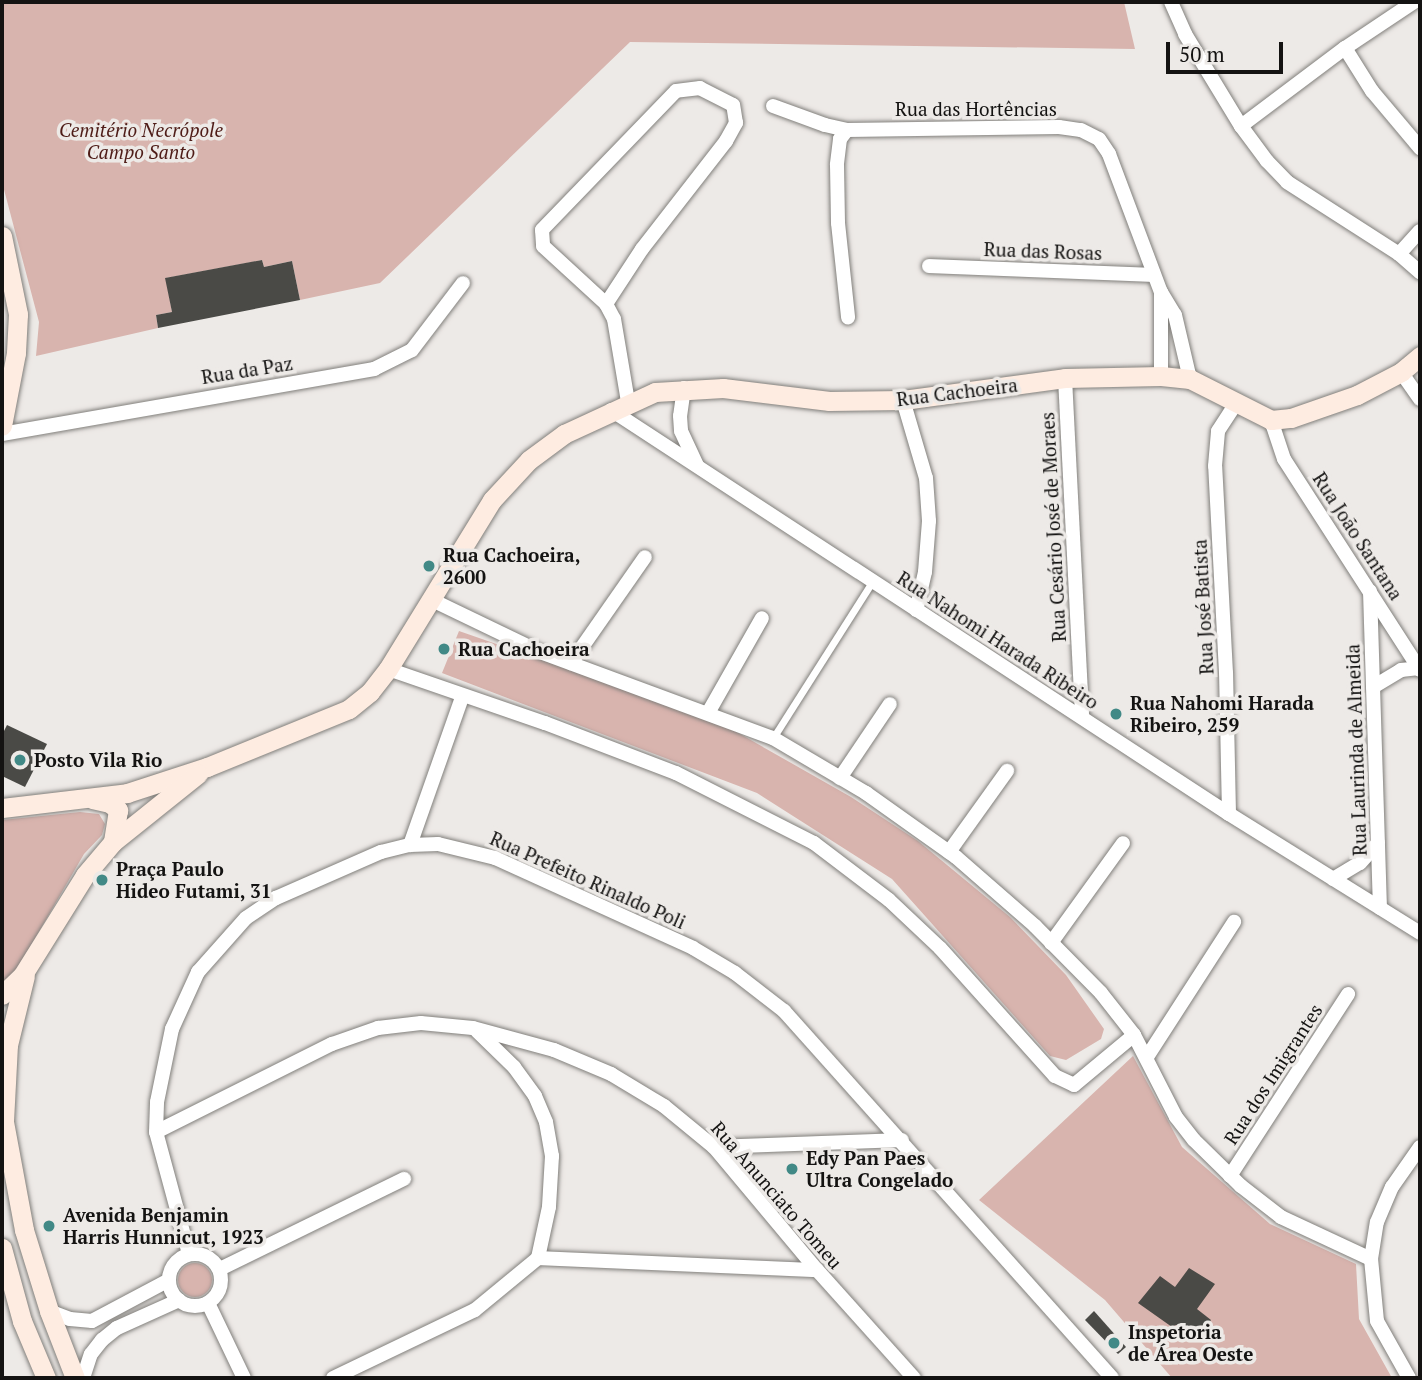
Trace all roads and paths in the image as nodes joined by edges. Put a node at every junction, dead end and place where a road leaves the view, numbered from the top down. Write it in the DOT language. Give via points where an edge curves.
graph roads {
  1 [pos="1171,2"];
  2 [pos="1414,2"];
  3 [pos="1345,48"];
  4 [pos="773,106"];
  5 [pos="1241,126"];
  6 [pos="847,130"];
  7 [pos="1420,148"];
  8 [pos="1420,231"];
  9 [pos="2,236"];
  10 [pos="1399,254"];
  11 [pos="929,266"];
  12 [pos="1420,272"];
  13 [pos="1154,275"];
  14 [pos="463,284"];
  15 [pos="1161,292"];
  16 [pos="606,304"];
  17 [pos="848,317"];
  18 [pos="1420,356"];
  19 [pos="1401,372"];
  20 [pos="1161,376"];
  21 [pos="1065,378"];
  22 [pos="1190,379"];
  23 [pos="684,388"];
  24 [pos="1420,398"];
  25 [pos="903,400"];
  26 [pos="1236,403"];
  27 [pos="620,406"];
  28 [pos="1270,420"];
  29 [pos="2,426"];
  30 [pos="2,434"];
  31 [pos="698,467"];
  32 [pos="645,557"];
  33 [pos="872,582"];
  34 [pos="1370,590"];
  35 [pos="430,599"];
  36 [pos="916,610"];
  37 [pos="762,618"];
  38 [pos="571,663"];
  39 [pos="388,669"];
  40 [pos="1420,669"];
  41 [pos="1373,687"];
  42 [pos="462,697"];
  43 [pos="890,704"];
  44 [pos="708,713"];
  45 [pos="1082,716"];
  46 [pos="773,738"];
  47 [pos="207,766"];
  48 [pos="1007,771"];
  49 [pos="840,778"];
  50 [pos="91,799"];
  51 [pos="2,808"];
  52 [pos="1228,814"];
  53 [pos="113,842"];
  54 [pos="1123,843"];
  55 [pos="1378,843"];
  56 [pos="410,845"];
  57 [pos="949,852"];
  58 [pos="1333,879"];
  59 [pos="1380,908"];
  60 [pos="1234,922"];
  61 [pos="1420,933"];
  62 [pos="1051,943"];
  63 [pos="27,968"];
  64 [pos="1348,994"];
  65 [pos="2,995"];
  66 [pos="473,1028"];
  67 [pos="1134,1035"];
  68 [pos="1147,1057"];
  69 [pos="2,1119"];
  70 [pos="156,1132"];
  71 [pos="902,1140"];
  72 [pos="713,1147"];
  73 [pos="1420,1147"];
  74 [pos="1230,1175"];
  75 [pos="404,1179"];
  76 [pos="2,1248"];
  77 [pos="189,1254"];
  78 [pos="538,1258"];
  79 [pos="1371,1259"];
  80 [pos="220,1269"];
  81 [pos="817,1270"];
  82 [pos="169,1280"];
  83 [pos="179,1300"];
  84 [pos="208,1303"];
  85 [pos="48,1311"];
  86 [pos="46,1378"];
  87 [pos="75,1378"];
  88 [pos="83,1378"];
  89 [pos="244,1378"];
  90 [pos="333,1378"];
  91 [pos="914,1378"];
  92 [pos="1112,1378"];
  93 [pos="1409,1378"];
  1 -- 5 [label="street" via="1185,34"];
  2 -- 3 [label="street"];
  3 -- 5 [label="street"];
  3 -- 7 [label="street" via="1372,91"];
  4 -- 6 [label="street, Rua das Hortências"];
  5 -- 10 [label="street" via="1287,182"];
  6 -- 13 [label="street, Rua das Hortências" via="1081,130 1099,139 1109,154"];
  6 -- 17 [label="street" via="840,139 836,165"];
  8 -- 10 [label="street"];
  9 -- 29 [label="main road" via="18,314"];
  10 -- 12 [label="street"];
  11 -- 13 [label="street, Rua das Rosas"];
  13 -- 15 [label="street, Rua das Hortências"];
  14 -- 30 [label="street, Rua da Paz" via="412,350 374,369"];
  15 -- 20 [label="street, Rua das Hortências"];
  15 -- 22 [label="street, Rua das Hortências" via="1175,315"];
  16 -- 16 [label="street" via="543,246 542,230 547,222 676,91 700,88 733,105 736,123 726,141 642,248"];
  16 -- 27 [label="street" via="614,319"];
  18 -- 19 [label="main road"];
  19 -- 24 [label="street"];
  19 -- 28 [label="main road" via="1342,401"];
  20 -- 21 [label="main road, Rua Cachoeira"];
  20 -- 22 [label="main road, Rua Cachoeira"];
  21 -- 25 [label="main road, Rua Cachoeira"];
  21 -- 45 [label="street, Rua Cesário José de Moraes"];
  22 -- 26 [label="main road, Rua Cachoeira"];
  23 -- 25 [label="main road, Rua Cachoeira" via="829,401"];
  23 -- 27 [label="main road, Rua Cachoeira" via="655,392"];
  23 -- 31 [label="street" via="681,431"];
  25 -- 36 [label="street" via="926,478 929,521"];
  26 -- 28 [label="main road, Rua Cachoeira"];
  26 -- 52 [label="street, Rua José Batista" via="1218,431 1215,448"];
  27 -- 31 [label="street, Rua Nahomi Harada Ribeiro"];
  27 -- 35 [label="main road, Rua Cachoeira" via="564,434 529,460 492,499"];
  28 -- 34 [label="street, Rua João Santana" via="1284,459"];
  31 -- 33 [label="street, Rua Nahomi Harada Ribeiro"];
  32 -- 38 [label="street"];
  33 -- 36 [label="street, Rua Nahomi Harada Ribeiro"];
  33 -- 46 [label="lane"];
  34 -- 40 [label="street, Rua João Santana"];
  34 -- 41 [label="street, Rua Laurinda de Almeida"];
  35 -- 38 [label="street"];
  35 -- 39 [label="main road, Rua Cachoeira"];
  36 -- 45 [label="street, Rua Nahomi Harada Ribeiro"];
  37 -- 44 [label="street"];
  38 -- 44 [label="street"];
  39 -- 42 [label="street"];
  39 -- 47 [label="main road, Rua Cachoeira" via="349,709"];
  40 -- 41 [label="street" via="1401,670"];
  41 -- 55 [label="street, Rua Laurinda de Almeida"];
  42 -- 56 [label="street"];
  42 -- 67 [label="street" via="545,723 676,774 814,843 890,900 940,948 1055,1076 1074,1085"];
  43 -- 49 [label="street"];
  44 -- 46 [label="street"];
  45 -- 52 [label="street, Rua Nahomi Harada Ribeiro"];
  46 -- 49 [label="street"];
  47 -- 50 [label="main road, Rua Cachoeira" via="127,793"];
  47 -- 53 [label="main road, Rua Cachoeira"];
  48 -- 57 [label="street"];
  49 -- 57 [label="street"];
  50 -- 51 [label="main road, Rua Cachoeira"];
  50 -- 53 [label="main road" via="118,810"];
  52 -- 58 [label="street, Rua Nahomi Harada Ribeiro"];
  53 -- 63 [label="main road, Rua Cachoeira" via="85,875"];
  54 -- 62 [label="street"];
  55 -- 58 [label="street" via="1360,863"];
  55 -- 59 [label="street, Rua Laurinda de Almeida"];
  56 -- 70 [label="street, Rua Prefeito Rinaldo Poli" via="381,852 276,898 246,918 220,944 198,972 172,1029 162,1068"];
  56 -- 71 [label="street, Rua Prefeito Rinaldo Poli" via="438,844 495,858 694,948 784,1011"];
  57 -- 62 [label="street"];
  58 -- 59 [label="street, Rua Nahomi Harada Ribeiro"];
  59 -- 61 [label="street, Rua Nahomi Harada Ribeiro"];
  60 -- 68 [label="street"];
  62 -- 67 [label="street" via="1101,993"];
  63 -- 65 [label="main road"];
  63 -- 69 [label="main road" via="8,1045"];
  64 -- 74 [label="street, Rua dos Imigrantes"];
  66 -- 70 [label="street, Rua Anunciato Tomeu" via="421,1023 378,1028 332,1044"];
  66 -- 72 [label="street, Rua Anunciato Tomeu" via="554,1050 611,1074 664,1106"];
  66 -- 78 [label="street" via="514,1067 535,1096 546,1122 552,1156 549,1207"];
  67 -- 68 [label="street"];
  68 -- 74 [label="street" via="1176,1117"];
  69 -- 85 [label="main road" via="24,1230"];
  70 -- 77 [label="street, Rua Prefeito Rinaldo Poli"];
  71 -- 72 [label="street"];
  71 -- 92 [label="street, Rua Prefeito Rinaldo Poli"];
  72 -- 81 [label="street, Rua Anunciato Tomeu"];
  73 -- 79 [label="street" via="1392,1187 1377,1222"];
  74 -- 79 [label="street" via="1281,1217"];
  75 -- 80 [label="street"];
  76 -- 86 [label="main road" via="22,1321"];
  77 -- 80 [label="street" via="204,1254"];
  77 -- 82 [label="street" via="174,1263"];
  78 -- 81 [label="street"];
  78 -- 90 [label="street" via="475,1310"];
  79 -- 93 [label="street" via="1377,1321"];
  80 -- 84 [label="street" via="222,1285"];
  81 -- 91 [label="street, Rua Anunciato Tomeu"];
  82 -- 83 [label="street"];
  82 -- 85 [label="street" via="92,1321"];
  83 -- 84 [label="street" via="193,1306"];
  83 -- 88 [label="street" via="102,1339 91,1353"];
  84 -- 89 [label="street"];
  85 -- 87 [label="main road"];
}
